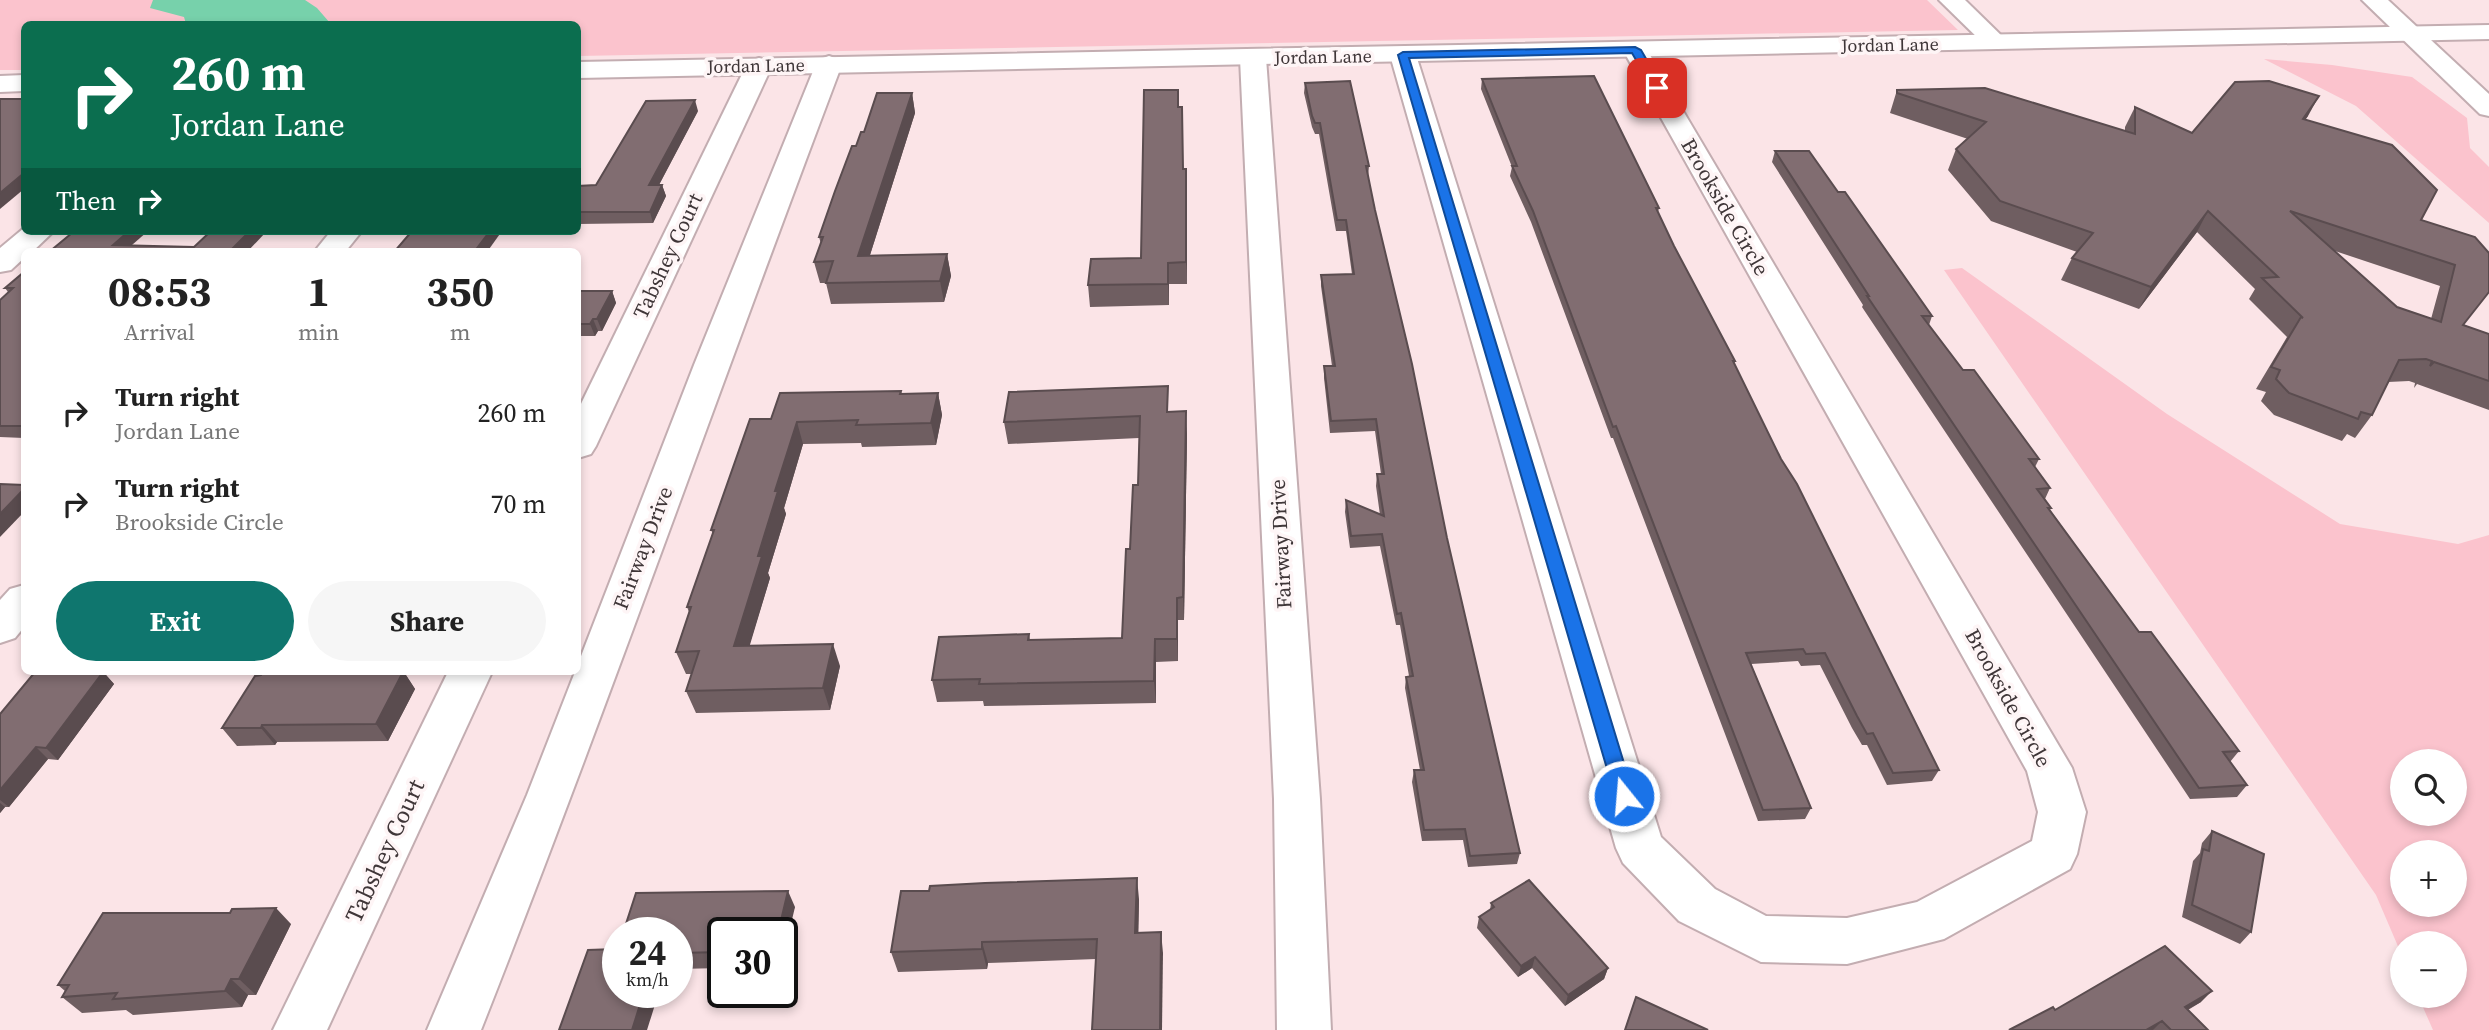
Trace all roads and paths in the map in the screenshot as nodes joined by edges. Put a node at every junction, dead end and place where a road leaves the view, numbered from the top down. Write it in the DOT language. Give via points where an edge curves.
graph roads {
  1 [pos="1951,0"];
  2 [pos="2374,0"];
  3 [pos="2489,32"];
  4 [pos="2409,33"];
  5 [pos="1996,42"];
  6 [pos="1635,50"];
  7 [pos="1403,55"];
  8 [pos="1253,58"];
  9 [pos="830,64"];
  10 [pos="759,66"];
  11 [pos="581,70"];
  12 [pos="21,83"];
  13 [pos="0,84"];
  14 [pos="2489,108"];
  15 [pos="34,235"];
  16 [pos="0,263"];
  17 [pos="581,440"];
  18 [pos="469,675"];
  19 [pos="300,1030"];
  20 [pos="454,1030"];
  21 [pos="1304,1030"];
  1 -- 5 [label="street"];
  2 -- 4 [label="street"];
  3 -- 4 [label="street, Jordan Lane"];
  4 -- 5 [label="street, Jordan Lane"];
  4 -- 14 [label="street"];
  5 -- 6 [label="street, Jordan Lane"];
  6 -- 7 [label="street, Jordan Lane"];
  6 -- 7 [label="street, Brookside Circle" via="2049,768 2062,812 2053,854 1926,923 1847,941 1761,939 1697,905 1640,848"];
  7 -- 8 [label="street, Jordan Lane"];
  8 -- 9 [label="street, Jordan Lane"];
  8 -- 21 [label="street, Fairway Drive" via="1297,799"];
  9 -- 10 [label="street, Jordan Lane"];
  9 -- 20 [label="street, Fairway Drive" via="550,795"];
  10 -- 11 [label="street, Jordan Lane"];
  10 -- 17 [label="street, Tabshey Court"];
  12 -- 13 [label="street"];
  15 -- 16 [label="street"];
  18 -- 19 [label="street, Tabshey Court"];
}
